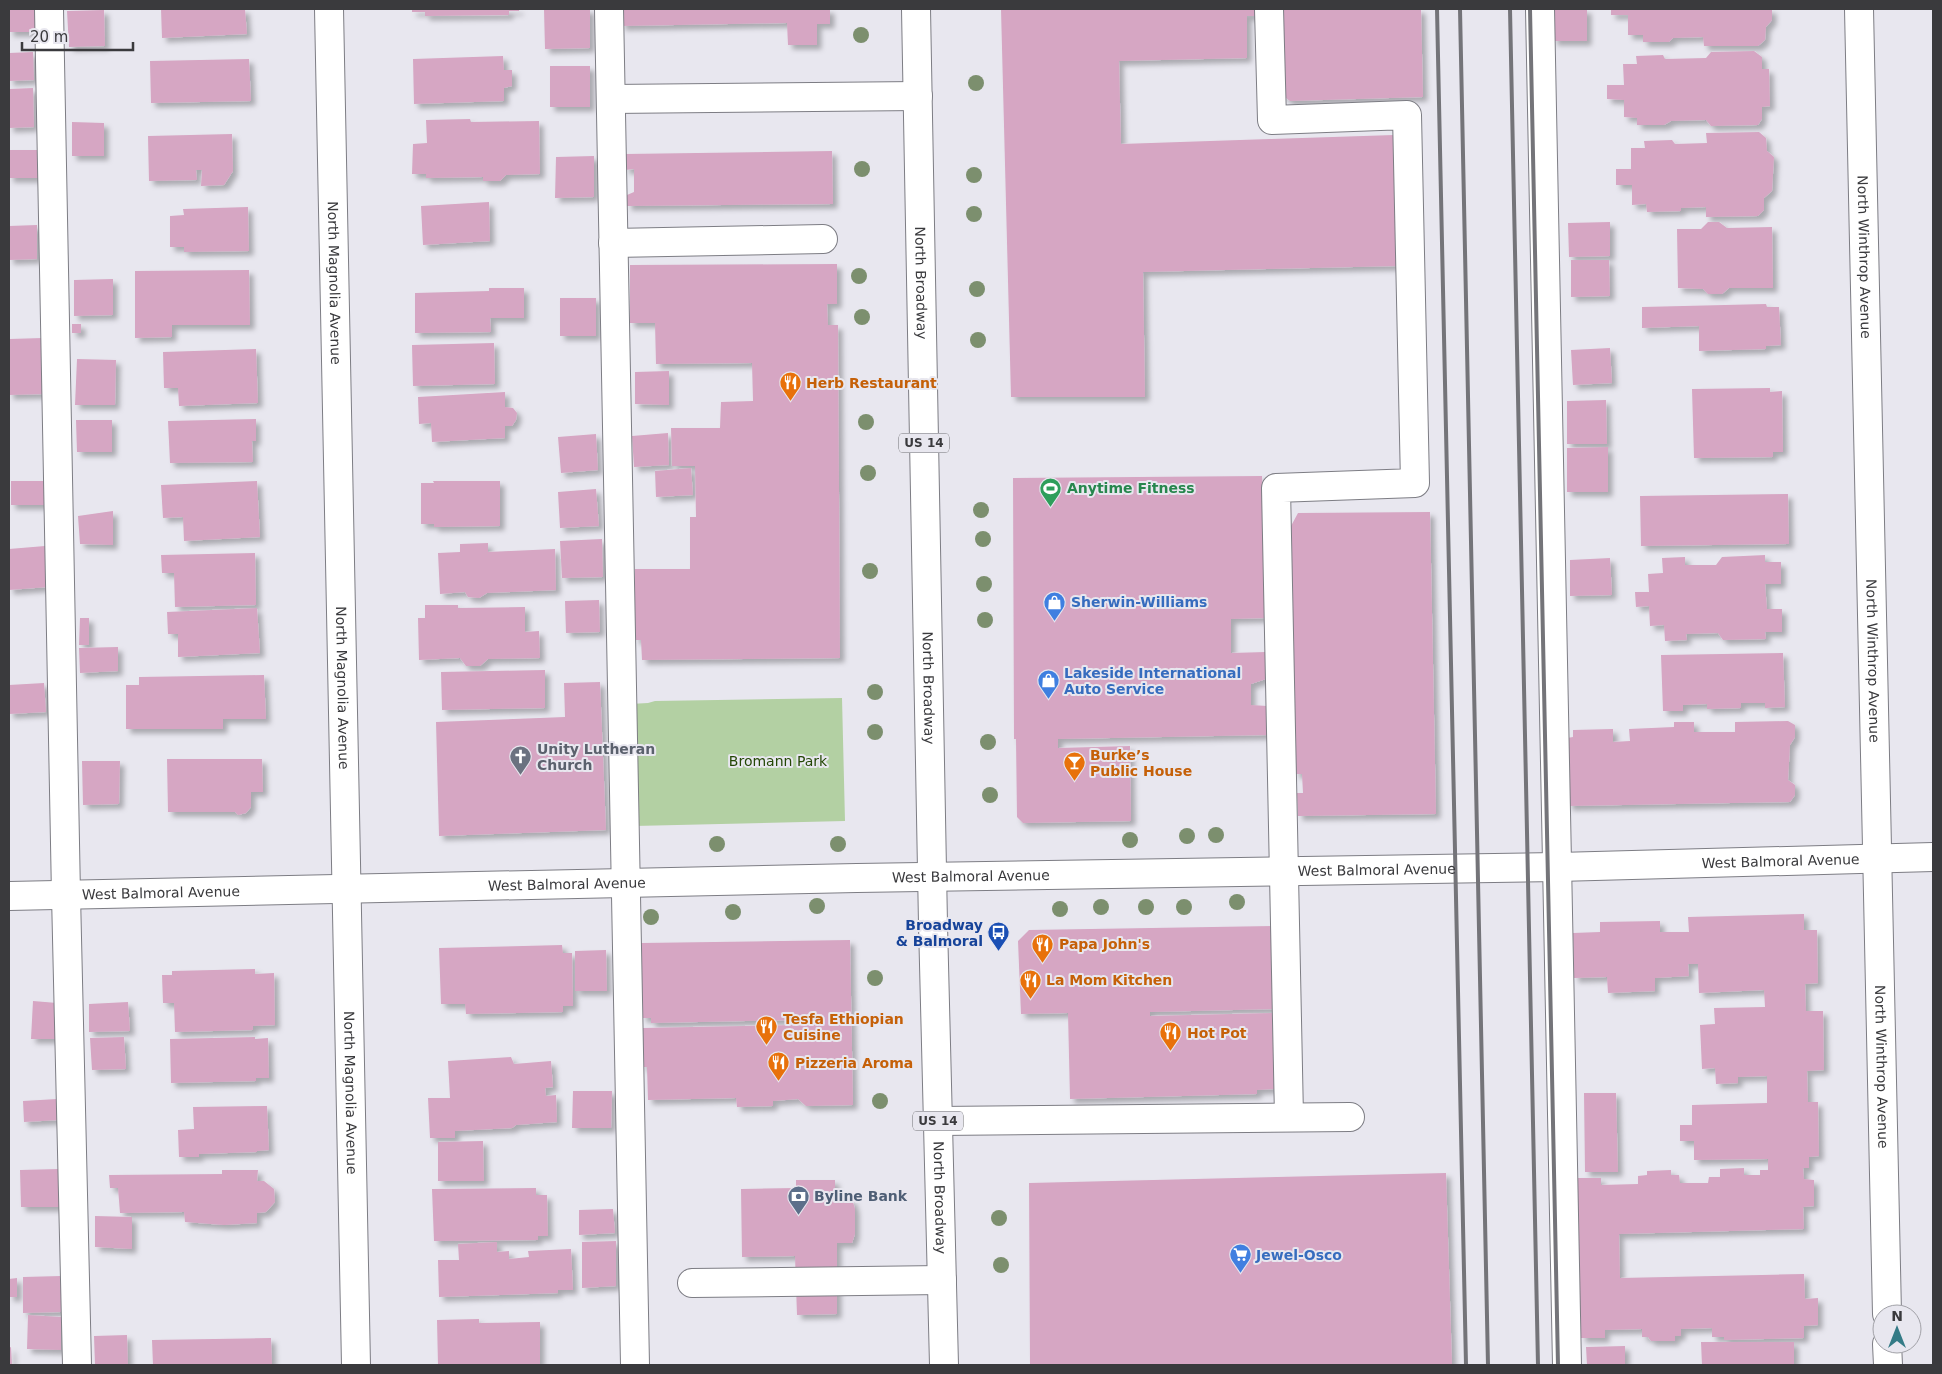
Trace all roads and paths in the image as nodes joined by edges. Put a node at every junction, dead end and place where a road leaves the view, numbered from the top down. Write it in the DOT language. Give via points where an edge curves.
graph roads {
  1 [pos="49,9"];
  2 [pos="329,9"];
  3 [pos="609,9"];
  4 [pos="916,9"];
  5 [pos="1270,9"];
  6 [pos="1540,9"];
  7 [pos="1859,9"];
  8 [pos="918,96"];
  9 [pos="610,99"];
  10 [pos="823,240"];
  11 [pos="613,243"];
  12 [pos="1877,858"];
  13 [pos="1933,858"];
  14 [pos="1558,867"];
  15 [pos="1284,870"];
  16 [pos="932,877"];
  17 [pos="625,883"];
  18 [pos="345,889"];
  19 [pos="66,895"];
  20 [pos="9,896"];
  21 [pos="1289,1117"];
  22 [pos="1350,1117"];
  23 [pos="938,1121"];
  24 [pos="942,1280"];
  25 [pos="692,1283"];
  26 [pos="1886,1304"];
  27 [pos="77,1365"];
  28 [pos="356,1365"];
  29 [pos="635,1365"];
  30 [pos="944,1365"];
  31 [pos="1567,1365"];
  1 -- 19 [label="street"];
  2 -- 18 [label="street, North Magnolia Avenue"];
  3 -- 9 [label="street"];
  4 -- 8 [label="street, North Broadway / US 14"];
  5 -- 15 [label="street" via="1272,120 1407,116 1415,483 1276,488"];
  6 -- 14 [label="street"];
  7 -- 12 [label="street, North Winthrop Avenue"];
  8 -- 9 [label="street"];
  8 -- 16 [label="street, North Broadway / US 14"];
  9 -- 11 [label="street"];
  10 -- 11 [label="street"];
  11 -- 17 [label="street"];
  12 -- 13 [label="street, West Balmoral Avenue"];
  12 -- 14 [label="street, West Balmoral Avenue"];
  12 -- 26 [label="street, North Winthrop Avenue"];
  14 -- 15 [label="street, West Balmoral Avenue"];
  14 -- 31 [label="street"];
  15 -- 16 [label="street, West Balmoral Avenue"];
  15 -- 21 [label="street"];
  16 -- 17 [label="street, West Balmoral Avenue"];
  16 -- 23 [label="street, North Broadway / US 14"];
  17 -- 18 [label="street, West Balmoral Avenue"];
  17 -- 29 [label="street"];
  18 -- 19 [label="street, West Balmoral Avenue"];
  18 -- 28 [label="street, North Magnolia Avenue"];
  19 -- 20 [label="street, West Balmoral Avenue"];
  19 -- 27 [label="street"];
  21 -- 22 [label="street"];
  21 -- 23 [label="street"];
  23 -- 24 [label="street, North Broadway / US 14"];
  24 -- 25 [label="street"];
  24 -- 30 [label="street, North Broadway / US 14"];
}
